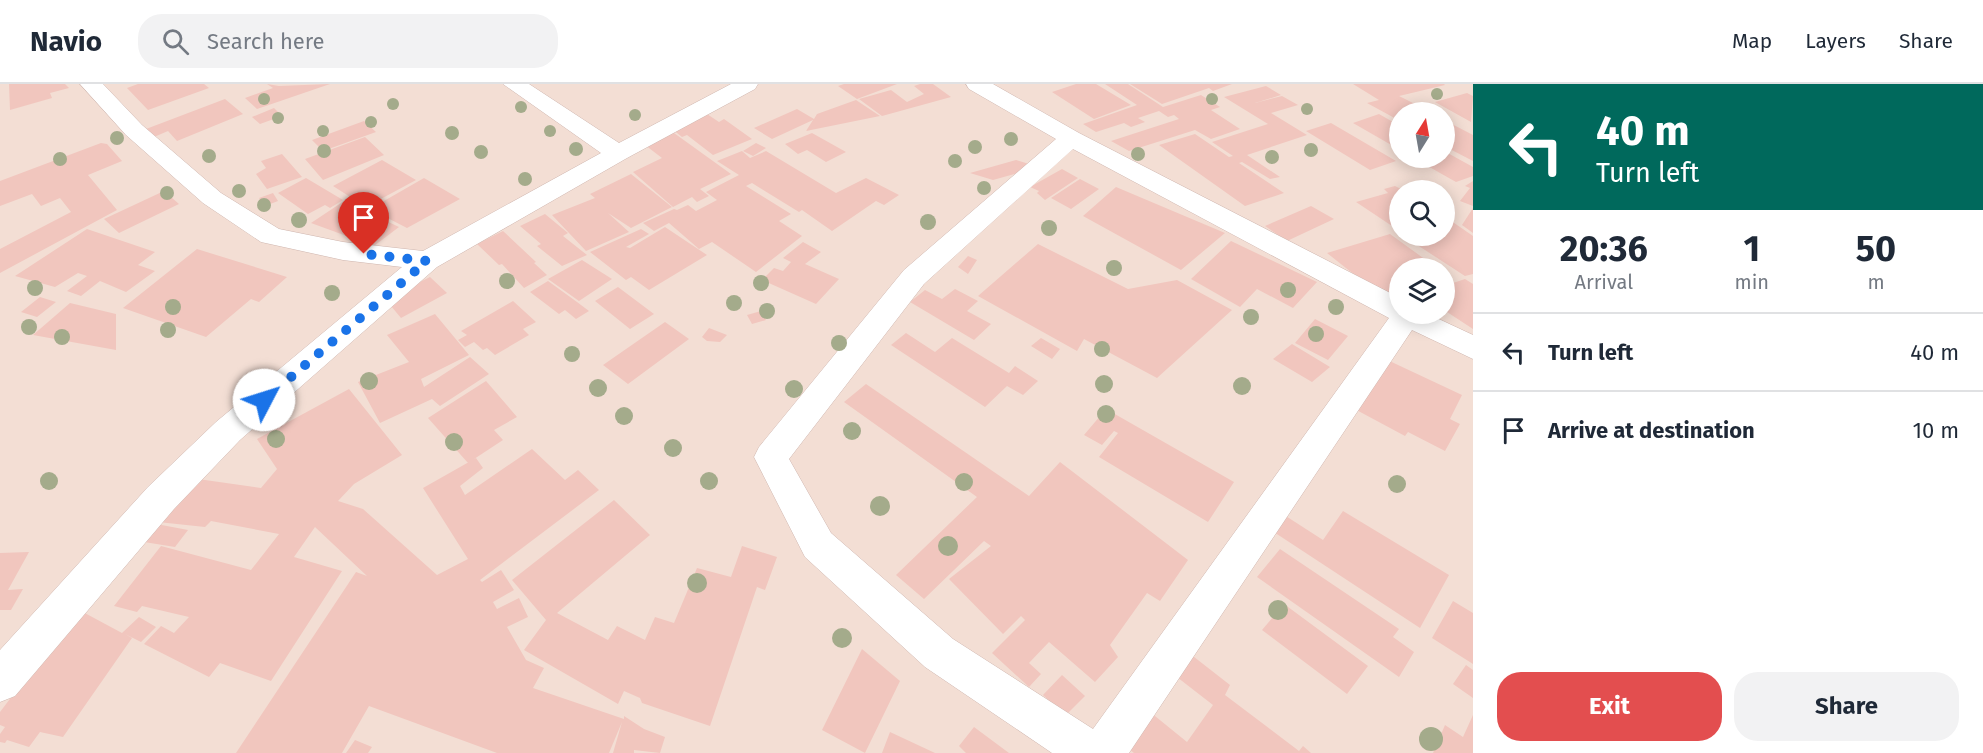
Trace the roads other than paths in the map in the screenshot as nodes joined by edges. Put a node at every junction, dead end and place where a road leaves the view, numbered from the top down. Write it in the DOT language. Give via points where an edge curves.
graph roads {
  1 [pos="91,84"];
  2 [pos="514,84"];
  3 [pos="747,84"];
  4 [pos="977,84"];
  5 [pos="1071,138"];
  6 [pos="618,153"];
  7 [pos="427,261"];
  8 [pos="1389,306"];
  9 [pos="1396,324"];
  10 [pos="1425,324"];
  11 [pos="1473,348"];
  12 [pos="0,681"];
  13 [pos="1091,753"];
  14 [pos="1103,753"];
  1 -- 7 [label="street" via="134,130 212,198 271,236 343,251"];
  2 -- 6 [label="street"];
  3 -- 6 [label="street"];
  4 -- 5 [label="street"];
  5 -- 8 [label="street"];
  5 -- 13 [label="street" via="914,277 771,458 818,545 939,653"];
  6 -- 7 [label="street"];
  7 -- 12 [label="street" via="228,431 162,498"];
  9 -- 14 [label="street"];
  10 -- 11 [label="street"];
}
